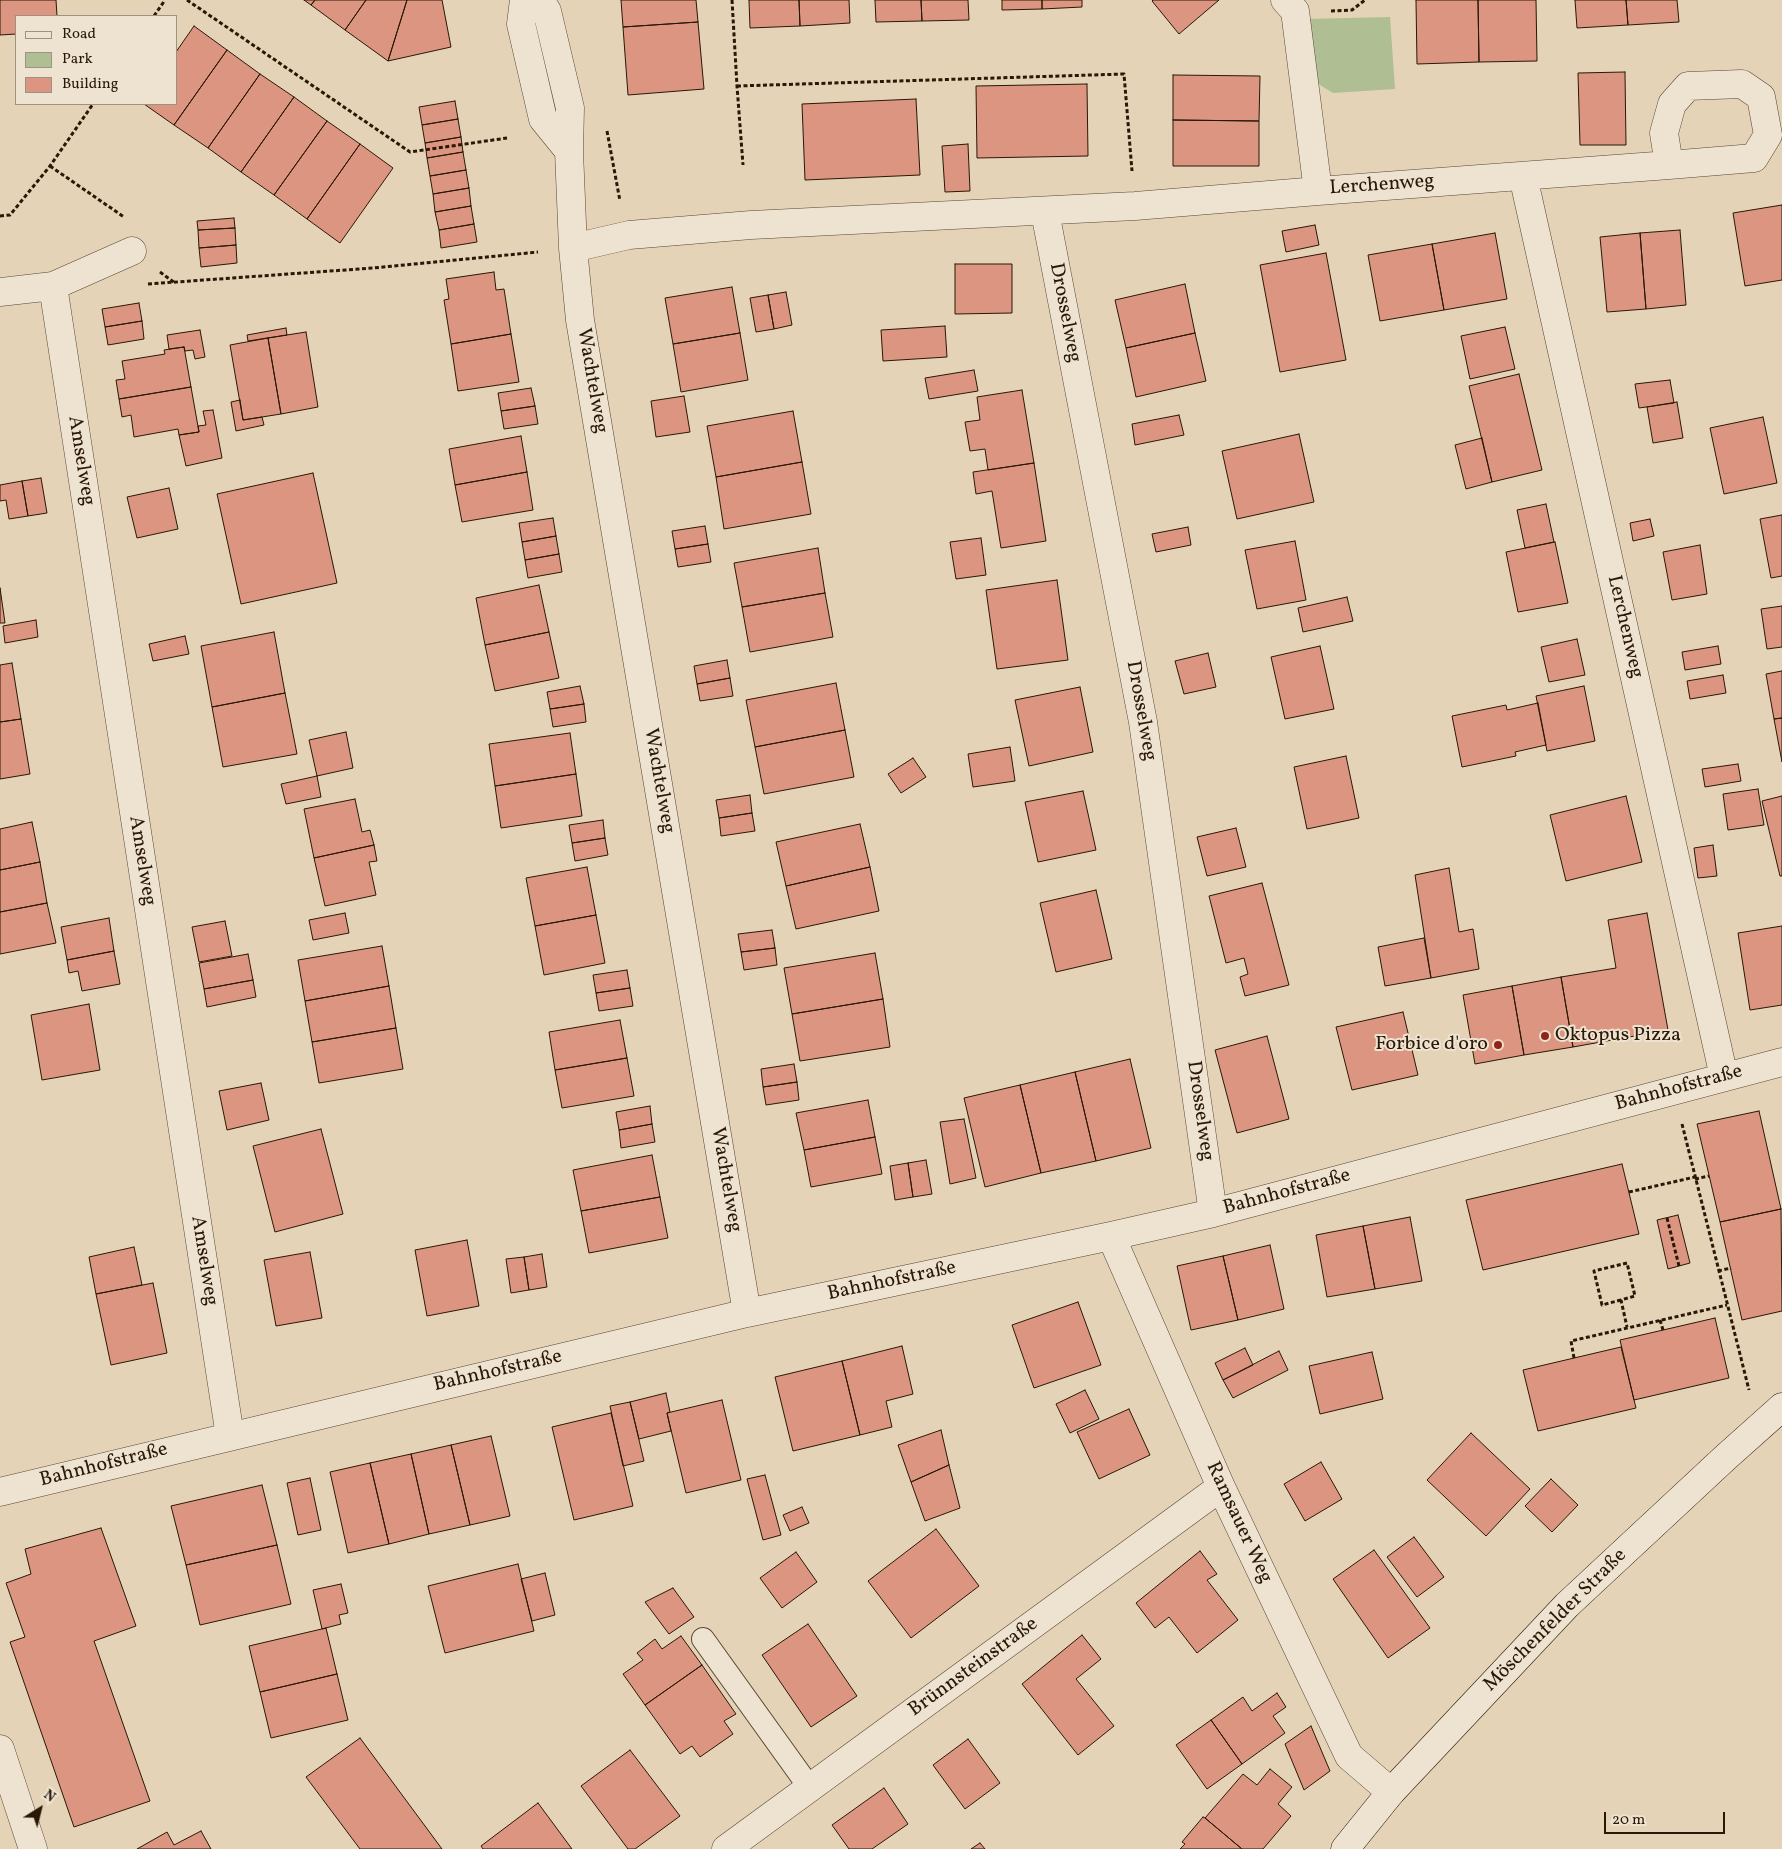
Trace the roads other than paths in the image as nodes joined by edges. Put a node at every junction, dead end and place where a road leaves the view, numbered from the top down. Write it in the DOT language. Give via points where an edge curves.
graph roads {
  1 [pos="524,0"];
  2 [pos="540,0"];
  3 [pos="1285,0"];
  4 [pos="570,151"];
  5 [pos="1669,165"];
  6 [pos="1523,176"];
  7 [pos="1318,191"];
  8 [pos="1045,212"];
  9 [pos="572,248"];
  10 [pos="132,251"];
  11 [pos="53,286"];
  12 [pos="0,292"];
  13 [pos="1781,1068"];
  14 [pos="1724,1077"];
  15 [pos="1213,1213"];
  16 [pos="1111,1236"];
  17 [pos="748,1313"];
  18 [pos="1782,1407"];
  19 [pos="230,1436"];
  20 [pos="1221,1487"];
  21 [pos="0,1492"];
  22 [pos="703,1639"];
  23 [pos="0,1749"];
  24 [pos="810,1788"];
  25 [pos="1391,1792"];
  26 [pos="33,1849"];
  27 [pos="726,1849"];
  28 [pos="1345,1849"];
  1 -- 4 [label="street" via="520,24 543,119"];
  2 -- 4 [label="street, Wachtelweg" via="547,11 570,108"];
  3 -- 7 [label="street, Lerchenweg" via="1295,11"];
  4 -- 9 [label="street, Wachtelweg"];
  5 -- 6 [label="street, Lerchenweg"];
  6 -- 7 [label="street, Lerchenweg"];
  6 -- 14 [label="street, Lerchenweg"];
  7 -- 8 [label="street"];
  8 -- 9 [label="street" via="751,225 629,235"];
  8 -- 15 [label="street, Drosselweg" via="1143,722"];
  9 -- 17 [label="street, Wachtelweg" via="580,320"];
  10 -- 11 [label="street"];
  11 -- 12 [label="street"];
  11 -- 19 [label="street, Amselweg"];
  13 -- 14 [label="street, Bahnhofstraße"];
  14 -- 15 [label="street, Bahnhofstraße"];
  15 -- 16 [label="street, Bahnhofstraße"];
  16 -- 17 [label="street, Bahnhofstraße"];
  16 -- 20 [label="street, Ramsauer Weg"];
  17 -- 19 [label="street, Bahnhofstraße"];
  18 -- 25 [label="street, Möschenfelder Straße" via="1567,1605"];
  19 -- 21 [label="street, Bahnhofstraße"];
  20 -- 24 [label="street, Brünnsteinstraße"];
  20 -- 25 [label="street, Ramsauer Weg" via="1349,1756"];
  22 -- 24 [label="lane"];
  23 -- 26 [label="street"];
  24 -- 27 [label="street, Brünnsteinstraße"];
  25 -- 28 [label="street, Möschenfelder Straße"];
}
